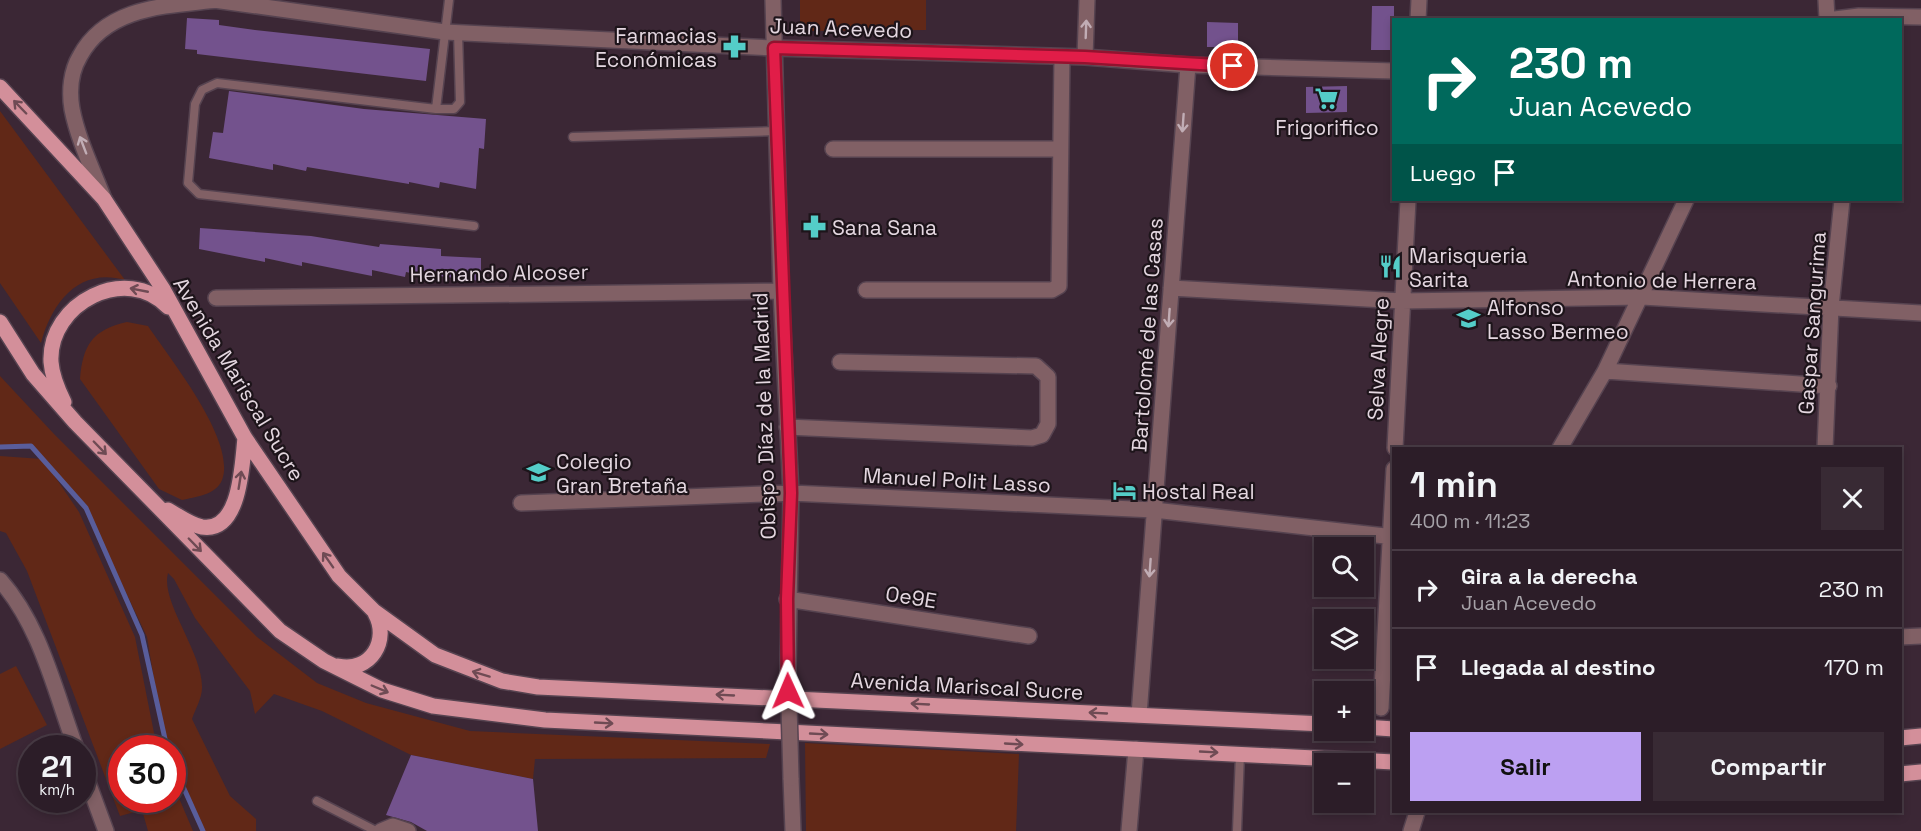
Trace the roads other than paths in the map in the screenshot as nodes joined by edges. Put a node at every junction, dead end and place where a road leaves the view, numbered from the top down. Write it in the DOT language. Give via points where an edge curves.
graph roads {
  1 [pos="215,0"];
  2 [pos="449,0"];
  3 [pos="773,0"];
  4 [pos="1087,0"];
  5 [pos="1419,0"];
  6 [pos="1827,0"];
  7 [pos="1921,17"];
  8 [pos="1418,18"];
  9 [pos="1827,18"];
  10 [pos="1859,18"];
  11 [pos="452,31"];
  12 [pos="774,48"];
  13 [pos="1062,57"];
  14 [pos="1085,57"];
  15 [pos="1188,65"];
  16 [pos="1392,71"];
  17 [pos="0,87"];
  18 [pos="436,109"];
  19 [pos="777,131"];
  20 [pos="573,137"];
  21 [pos="833,149"];
  22 [pos="1059,149"];
  23 [pos="104,199"];
  24 [pos="1408,201"];
  25 [pos="1686,201"];
  26 [pos="1842,201"];
  27 [pos="474,226"];
  28 [pos="1171,288"];
  29 [pos="866,290"];
  30 [pos="781,291"];
  31 [pos="1642,297"];
  32 [pos="216,298"];
  33 [pos="1402,301"];
  34 [pos="1831,307"];
  35 [pos="1921,313"];
  36 [pos="0,322"];
  37 [pos="183,326"];
  38 [pos="0,343"];
  39 [pos="840,362"];
  40 [pos="1605,371"];
  41 [pos="33,374"];
  42 [pos="1829,386"];
  43 [pos="75,422"];
  44 [pos="787,427"];
  45 [pos="245,438"];
  46 [pos="1395,447"];
  47 [pos="1561,447"];
  48 [pos="1825,447"];
  49 [pos="791,493"];
  50 [pos="154,503"];
  51 [pos="521,503"];
  52 [pos="1154,510"];
  53 [pos="1392,537"];
  54 [pos="0,580"];
  55 [pos="787,599"];
  56 [pos="374,611"];
  57 [pos="1029,636"];
  58 [pos="1921,636"];
  59 [pos="1902,637"];
  60 [pos="324,661"];
  61 [pos="1381,708"];
  62 [pos="1139,715"];
  63 [pos="1314,724"];
  64 [pos="1374,728"];
  65 [pos="1392,729"];
  66 [pos="71,735"];
  67 [pos="1921,736"];
  68 [pos="1902,738"];
  69 [pos="1136,749"];
  70 [pos="1240,754"];
  71 [pos="1392,762"];
  72 [pos="1921,772"];
  73 [pos="1902,774"];
  74 [pos="317,801"];
  75 [pos="96,804"];
  76 [pos="1417,813"];
  77 [pos="106,831"];
  78 [pos="375,831"];
  79 [pos="381,831"];
  80 [pos="408,831"];
  81 [pos="793,831"];
  82 [pos="1129,831"];
  83 [pos="1237,831"];
  84 [pos="1411,831"];
  1 -- 11 [label="street, Juan Acevedo"];
  23 -- 1 [label="street, Juan Acevedo, one-way" via="72,107 71,82 85,46 111,22 133,13"];
  2 -- 11 [label="lane"];
  3 -- 12 [label="street, Obispo Díaz de la Madrid"];
  14 -- 4 [label="street, one-way"];
  5 -- 8 [label="street"];
  6 -- 9 [label="street"];
  7 -- 10 [label="street"];
  11 -- 12 [label="street, Juan Acevedo"];
  11 -- 18 [label="lane"];
  11 -- 18 [label="lane" via="460,102 454,109"];
  12 -- 13 [label="street, Juan Acevedo"];
  12 -- 19 [label="street, Obispo Díaz de la Madrid"];
  13 -- 14 [label="street, Juan Acevedo"];
  13 -- 22 [label="street"];
  14 -- 15 [label="street, Juan Acevedo"];
  15 -- 16 [label="street, Juan Acevedo"];
  15 -- 28 [label="street, Bartolomé de las Casas, one-way"];
  23 -- 17 [label="main road, Avenida Mariscal Sucre, one-way"];
  18 -- 27 [label="lane" via="217,83 202,90 195,104 188,183 199,194"];
  19 -- 20 [label="lane"];
  19 -- 30 [label="street, Obispo Díaz de la Madrid"];
  21 -- 22 [label="street"];
  22 -- 29 [label="street" via="1060,283 1056,289"];
  23 -- 37 [label="main road, Avenida Mariscal Sucre"];
  24 -- 33 [label="street, Selva Alegre"];
  25 -- 31 [label="street"];
  26 -- 34 [label="street, Gaspar Sangurima"];
  28 -- 33 [label="street"];
  28 -- 52 [label="street, Bartolomé de las Casas, one-way"];
  30 -- 32 [label="street, Hernando Alcoser"];
  30 -- 44 [label="street, Obispo Díaz de la Madrid"];
  31 -- 33 [label="street, Antonio de Herrera"];
  31 -- 34 [label="street, Antonio de Herrera"];
  31 -- 40 [label="street"];
  33 -- 46 [label="street, Selva Alegre"];
  34 -- 35 [label="street, Antonio de Herrera"];
  34 -- 42 [label="street, Gaspar Sangurima"];
  36 -- 41 [label="main road"];
  37 -- 43 [label="main road, one-way" via="166,304 149,292 115,289 82,301 66,316 55,337 51,360 55,383"];
  37 -- 45 [label="main road, Avenida Mariscal Sucre"];
  38 -- 41 [label="main road"];
  39 -- 44 [label="street" via="1036,366 1045,372 1049,384 1046,430 1032,438"];
  40 -- 42 [label="street"];
  40 -- 47 [label="street"];
  41 -- 43 [label="main road"];
  42 -- 48 [label="street, Gaspar Sangurima"];
  43 -- 50 [label="main road, one-way"];
  44 -- 49 [label="street, Obispo Díaz de la Madrid"];
  50 -- 45 [label="main road, one-way" via="202,527 226,519 238,494"];
  56 -- 45 [label="main road, Avenida Mariscal Sucre, one-way" via="339,576"];
  49 -- 51 [label="street, Manuel Polit Lasso"];
  49 -- 52 [label="street, Manuel Polit Lasso"];
  49 -- 55 [label="street, Obispo Díaz de la Madrid"];
  50 -- 60 [label="main road, one-way" via="279,631"];
  52 -- 53 [label="street, Manuel Polit Lasso"];
  52 -- 62 [label="street, Bartolomé de las Casas, one-way"];
  53 -- 61 [label="street"];
  54 -- 66 [label="street" via="18,600 34,633"];
  55 -- 57 [label="street, Oe9E"];
  55 -- 81 [label="street, Obispo Díaz de la Madrid, bridge"];
  56 -- 60 [label="main road" via="382,635 373,656 353,667"];
  62 -- 56 [label="main road, Avenida Mariscal Sucre, one-way" via="538,687 502,681 435,655"];
  58 -- 59 [label="street"];
  60 -- 69 [label="main road, one-way" via="382,690 433,706 545,720"];
  62 -- 63 [label="main road, Avenida Mariscal Sucre"];
  64 -- 65 [label="main road"];
  67 -- 68 [label="main road"];
  69 -- 70 [label="main road, one-way"];
  69 -- 82 [label="street"];
  70 -- 71 [label="main road"];
  70 -- 83 [label="lane"];
  72 -- 73 [label="main road"];
  74 -- 78 [label="lane"];
  75 -- 77 [label="street"];
  76 -- 84 [label="street"];
  79 -- 80 [label="street" via="393,826"];
}
